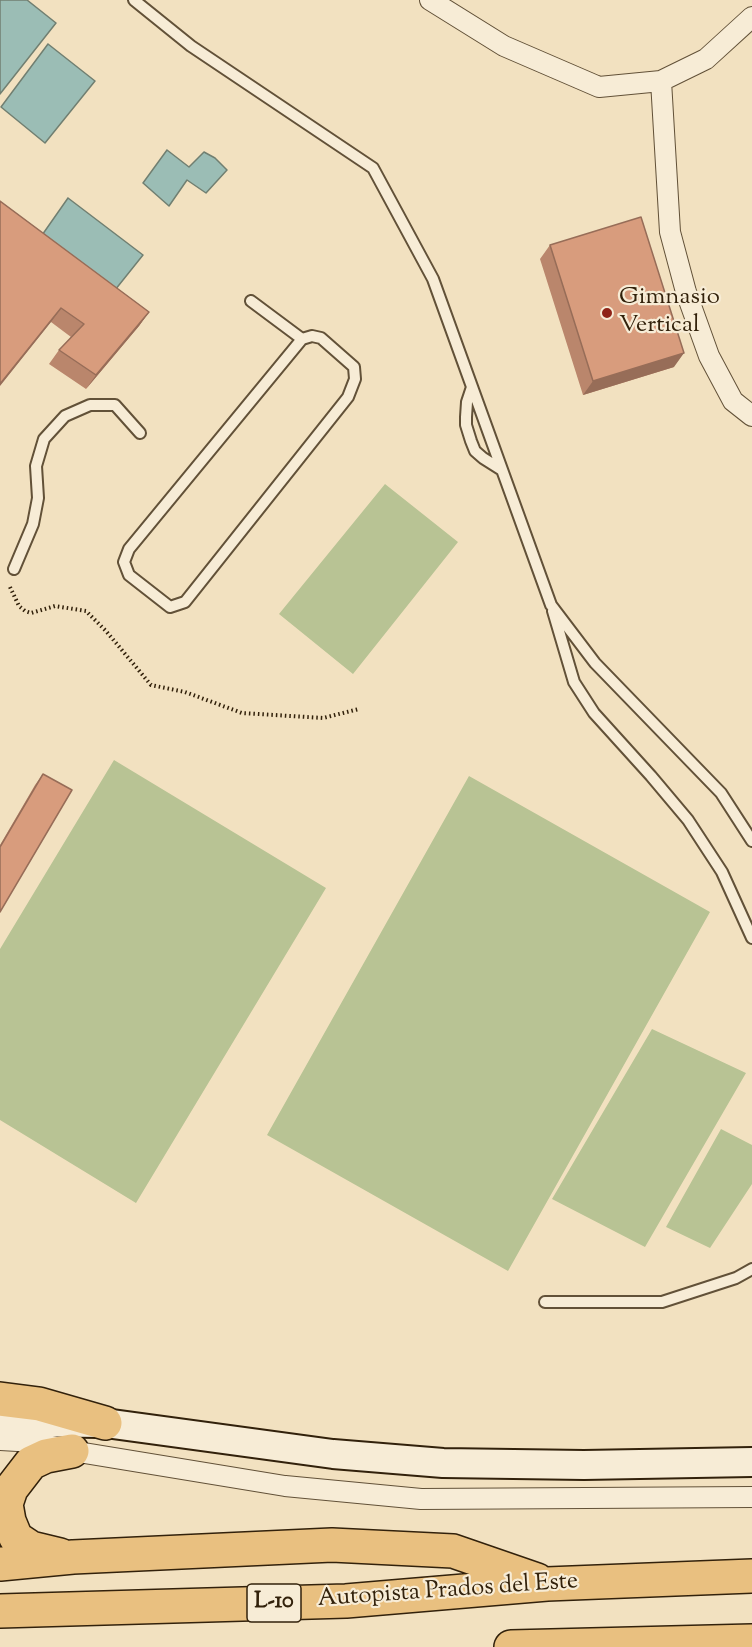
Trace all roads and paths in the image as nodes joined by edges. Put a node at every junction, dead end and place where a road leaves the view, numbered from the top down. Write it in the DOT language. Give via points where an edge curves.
graph roads {
  1 [pos="134,0"];
  2 [pos="430,0"];
  3 [pos="752,17"];
  4 [pos="660,81"];
  5 [pos="250,301"];
  6 [pos="302,339"];
  7 [pos="472,387"];
  8 [pos="752,416"];
  9 [pos="140,433"];
  10 [pos="502,470"];
  11 [pos="14,569"];
  12 [pos="7,581"];
  13 [pos="551,605"];
  14 [pos="359,709"];
  15 [pos="752,841"];
  16 [pos="752,938"];
  17 [pos="752,1269"];
  18 [pos="545,1302"];
  19 [pos="0,1399"];
  20 [pos="0,1422"];
  21 [pos="105,1423"];
  22 [pos="0,1440"];
  23 [pos="72,1451"];
  24 [pos="752,1462"];
  25 [pos="752,1497"];
  26 [pos="73,1557"];
  27 [pos="0,1564"];
  28 [pos="752,1576"];
  29 [pos="547,1584"];
  30 [pos="0,1611"];
  31 [pos="752,1641"];
  32 [pos="511,1647"];
  1 -- 7 [label="lane" via="191,46 373,168 434,279"];
  2 -- 4 [label="street" via="504,46 599,87"];
  3 -- 4 [label="street" via="706,59"];
  4 -- 8 [label="street" via="670,232 686,292 709,356 733,401"];
  5 -- 6 [label="lane"];
  6 -- 6 [label="lane" via="129,549 124,562 129,575 170,607 185,602 348,397 356,379 354,367 321,338"];
  7 -- 10 [label="lane"];
  7 -- 10 [label="lane" via="466,417 471,441 483,459"];
  9 -- 11 [label="lane" via="115,405 90,405 65,416 44,438 36,466 38,498 33,524"];
  10 -- 13 [label="lane"];
  12 -- 14 [label="path" via="25,611 55,606 86,611 151,685 185,692 242,713 323,718"];
  13 -- 15 [label="lane" via="595,663 721,793"];
  13 -- 16 [label="lane" via="574,682 594,713 688,820 722,872"];
  17 -- 18 [label="lane" via="663,1302"];
  19 -- 21 [label="highway" via="39,1404"];
  20 -- 21 [label="main road"];
  21 -- 24 [label="main road" via="333,1454 443,1463"];
  22 -- 23 [label="street" via="35,1442"];
  23 -- 25 [label="street" via="285,1486 421,1499"];
  23 -- 26 [label="highway" via="31,1463 11,1489 6,1504 16,1538 31,1548"];
  26 -- 27 [label="highway"];
  26 -- 29 [label="highway" via="332,1545 453,1551"];
  28 -- 29 [label="highway, Autopista Prados del Este / L-10"];
  29 -- 30 [label="highway, Autopista Prados del Este / L-10" via="346,1601"];
  31 -- 32 [label="highway"];
}
